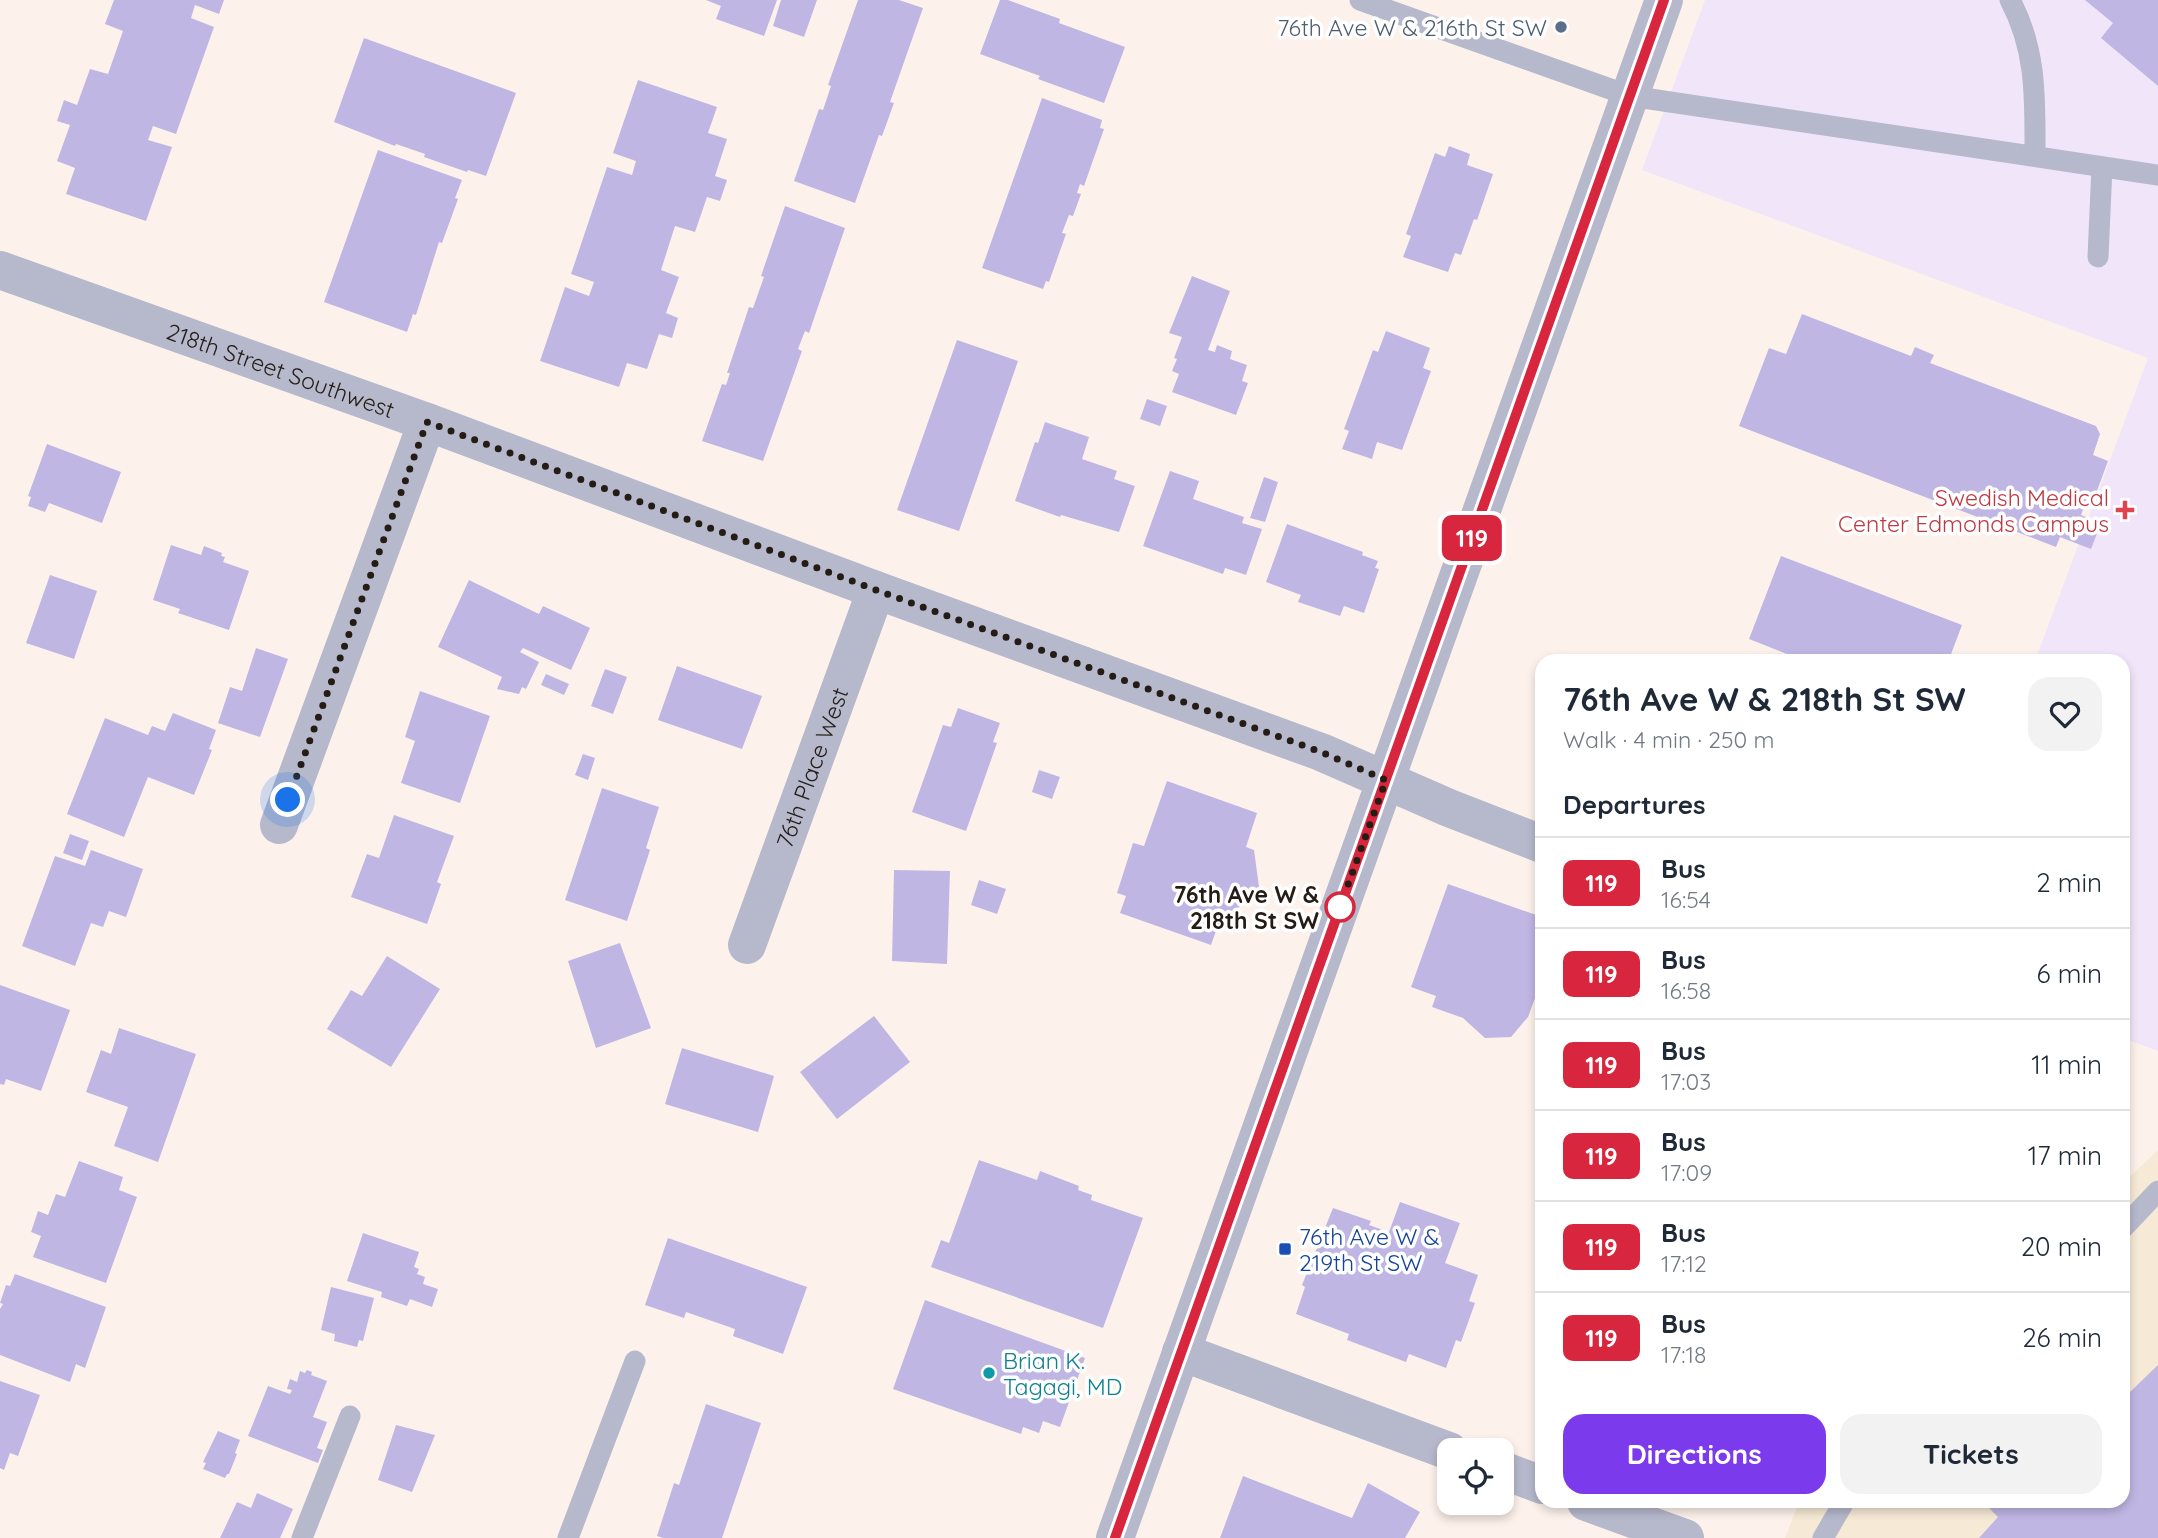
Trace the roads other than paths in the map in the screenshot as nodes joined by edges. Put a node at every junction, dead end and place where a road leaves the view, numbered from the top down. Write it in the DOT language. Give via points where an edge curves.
graph roads {
  1 [pos="1360,0"];
  2 [pos="1664,0"];
  3 [pos="2010,0"];
  4 [pos="1630,96"];
  5 [pos="2035,155"];
  6 [pos="2102,167"];
  7 [pos="2158,175"];
  8 [pos="2098,257"];
  9 [pos="0,270"];
  10 [pos="427,422"];
  11 [pos="876,590"];
  12 [pos="1386,780"];
  13 [pos="279,825"];
  14 [pos="1535,841"];
  15 [pos="747,945"];
  16 [pos="2158,1191"];
  17 [pos="2130,1221"];
  18 [pos="1181,1352"];
  19 [pos="635,1360"];
  20 [pos="350,1416"];
  21 [pos="1437,1447"];
  22 [pos="1514,1474"];
  23 [pos="1535,1482"];
  24 [pos="1603,1508"];
  25 [pos="1840,1508"];
  26 [pos="302,1538"];
  27 [pos="568,1538"];
  28 [pos="1115,1538"];
  29 [pos="1685,1538"];
  30 [pos="1823,1538"];
  1 -- 4 [label="lane"];
  2 -- 4 [label="street"];
  3 -- 5 [label="lane" via="2026,34 2032,63"];
  4 -- 5 [label="lane"];
  4 -- 12 [label="street"];
  5 -- 6 [label="lane"];
  6 -- 7 [label="lane"];
  6 -- 8 [label="lane"];
  9 -- 10 [label="street, 218th Street Southwest"];
  10 -- 11 [label="street, 218th Street Southwest"];
  10 -- 13 [label="street"];
  11 -- 12 [label="street, 218th Street Southwest" via="1321,752"];
  11 -- 15 [label="street, 76th Place West"];
  12 -- 14 [label="street, 218th Street Southwest"];
  12 -- 18 [label="street"];
  16 -- 17 [label="lane"];
  18 -- 21 [label="street"];
  18 -- 28 [label="street"];
  19 -- 27 [label="lane"];
  20 -- 26 [label="lane"];
  22 -- 23 [label="street"];
  24 -- 29 [label="street"];
  25 -- 30 [label="lane"];
}
